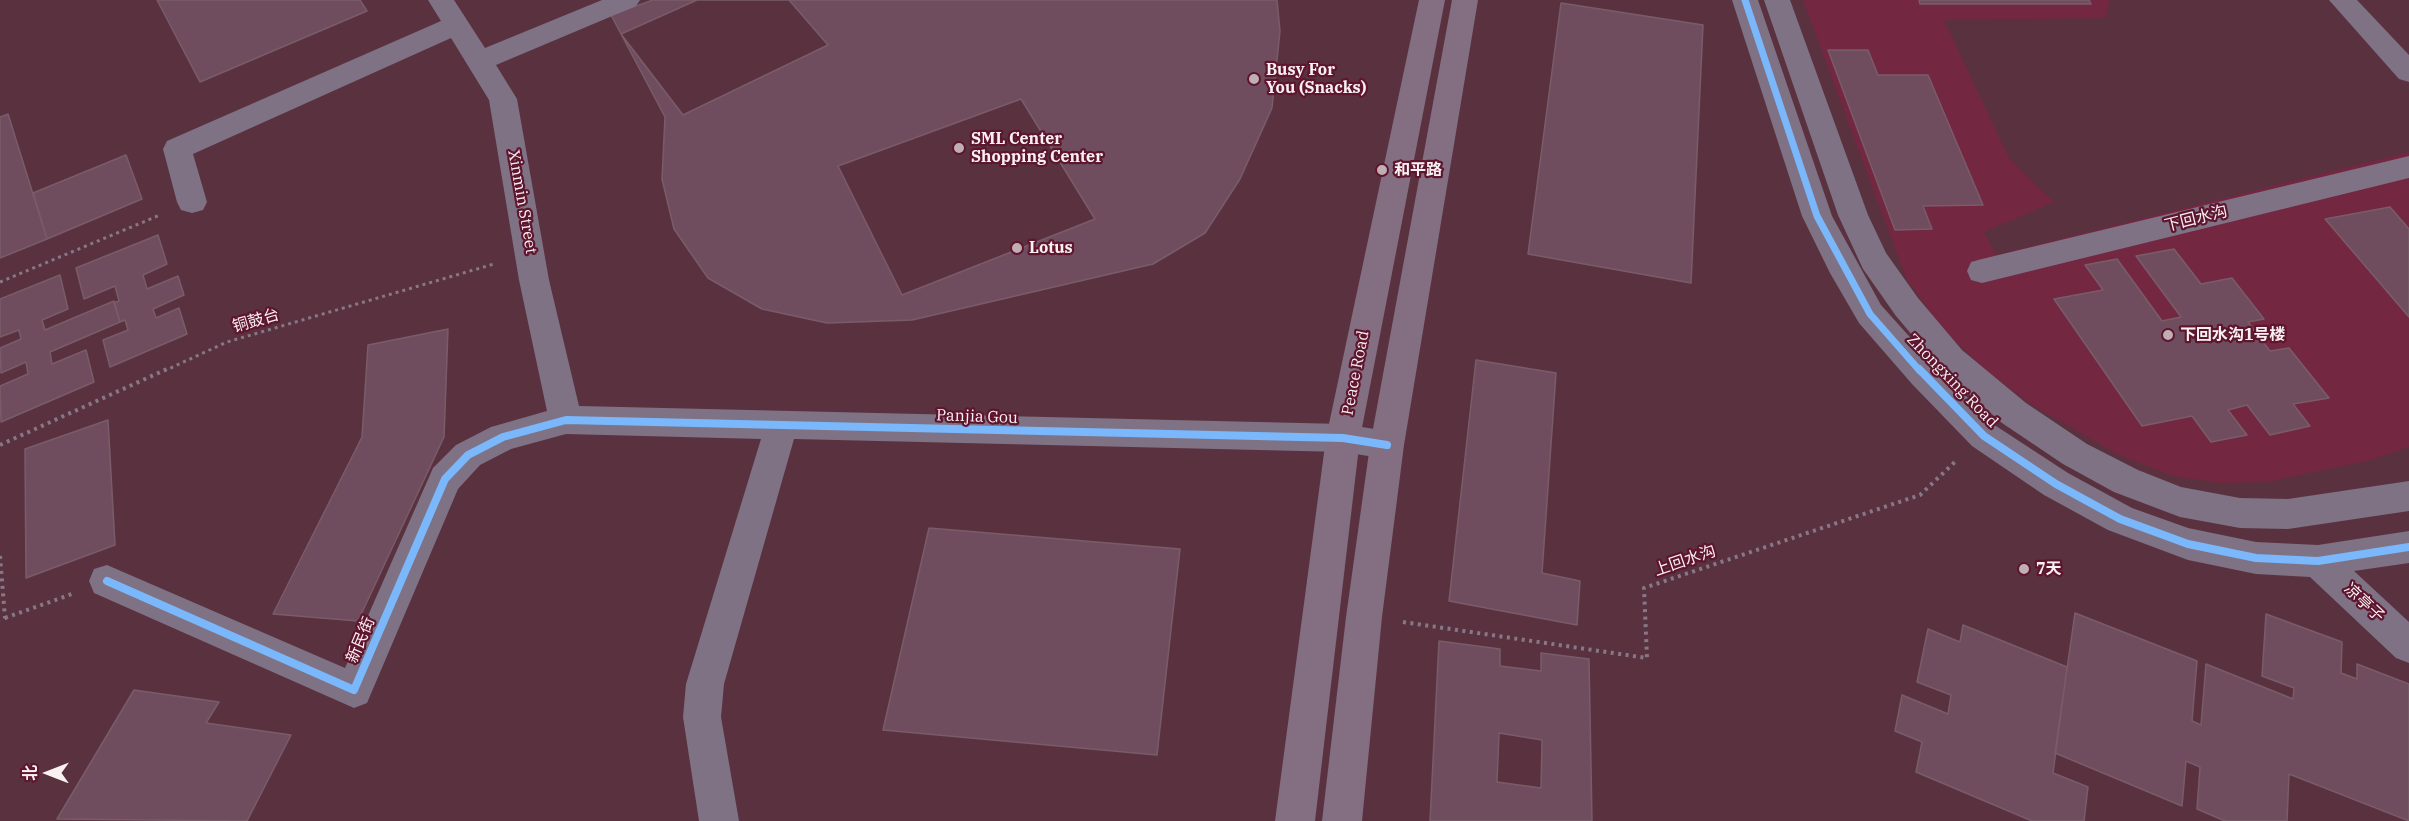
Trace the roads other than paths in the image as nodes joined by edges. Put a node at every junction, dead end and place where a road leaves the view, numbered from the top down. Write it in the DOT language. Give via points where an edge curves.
graph roads {
  1 [pos="441,0"];
  2 [pos="627,0"];
  3 [pos="1432,0"];
  4 [pos="1465,0"];
  5 [pos="1745,0"];
  6 [pos="1777,0"];
  7 [pos="2342,0"];
  8 [pos="456,25"];
  9 [pos="479,61"];
  10 [pos="2409,72"];
  11 [pos="2409,167"];
  12 [pos="192,202"];
  13 [pos="1982,271"];
  14 [pos="566,420"];
  15 [pos="782,425"];
  16 [pos="1343,438"];
  17 [pos="1387,445"];
  18 [pos="2409,496"];
  19 [pos="2409,548"];
  20 [pos="2318,561"];
  21 [pos="107,581"];
  22 [pos="2409,646"];
  23 [pos="719,821"];
  24 [pos="1295,821"];
  25 [pos="1342,821"];
  1 -- 8 [label="street, Xinmin Street"];
  2 -- 9 [label="street"];
  3 -- 16 [label="main road, Peace Road"];
  4 -- 17 [label="main road"];
  5 -- 20 [label="street, Zhongxing Road" via="1817,216 1841,264 1870,314 1984,436 2056,484 2120,519 2199,546 2256,558"];
  6 -- 18 [label="street, Zhongxing Road" via="1854,215 1874,260 1951,359 2014,413 2074,454 2126,481 2180,502 2240,513 2289,514"];
  7 -- 10 [label="street"];
  8 -- 9 [label="street, Xinmin Street"];
  8 -- 12 [label="street" via="177,149"];
  9 -- 14 [label="street, Xinmin Street" via="503,99 534,280"];
  11 -- 13 [label="street, 下回水沟"];
  14 -- 15 [label="street, Panjia Gou"];
  14 -- 21 [label="street, 新民街" via="503,437 468,455 445,479 354,690"];
  15 -- 16 [label="street, Panjia Gou"];
  15 -- 23 [label="street" via="705,684 702,717"];
  16 -- 17 [label="street, Panjia Gou"];
  16 -- 24 [label="main road, Peace Road"];
  17 -- 25 [label="main road"];
  19 -- 20 [label="street, Zhongxing Road"];
  20 -- 22 [label="street, 凉亭子"];
}
